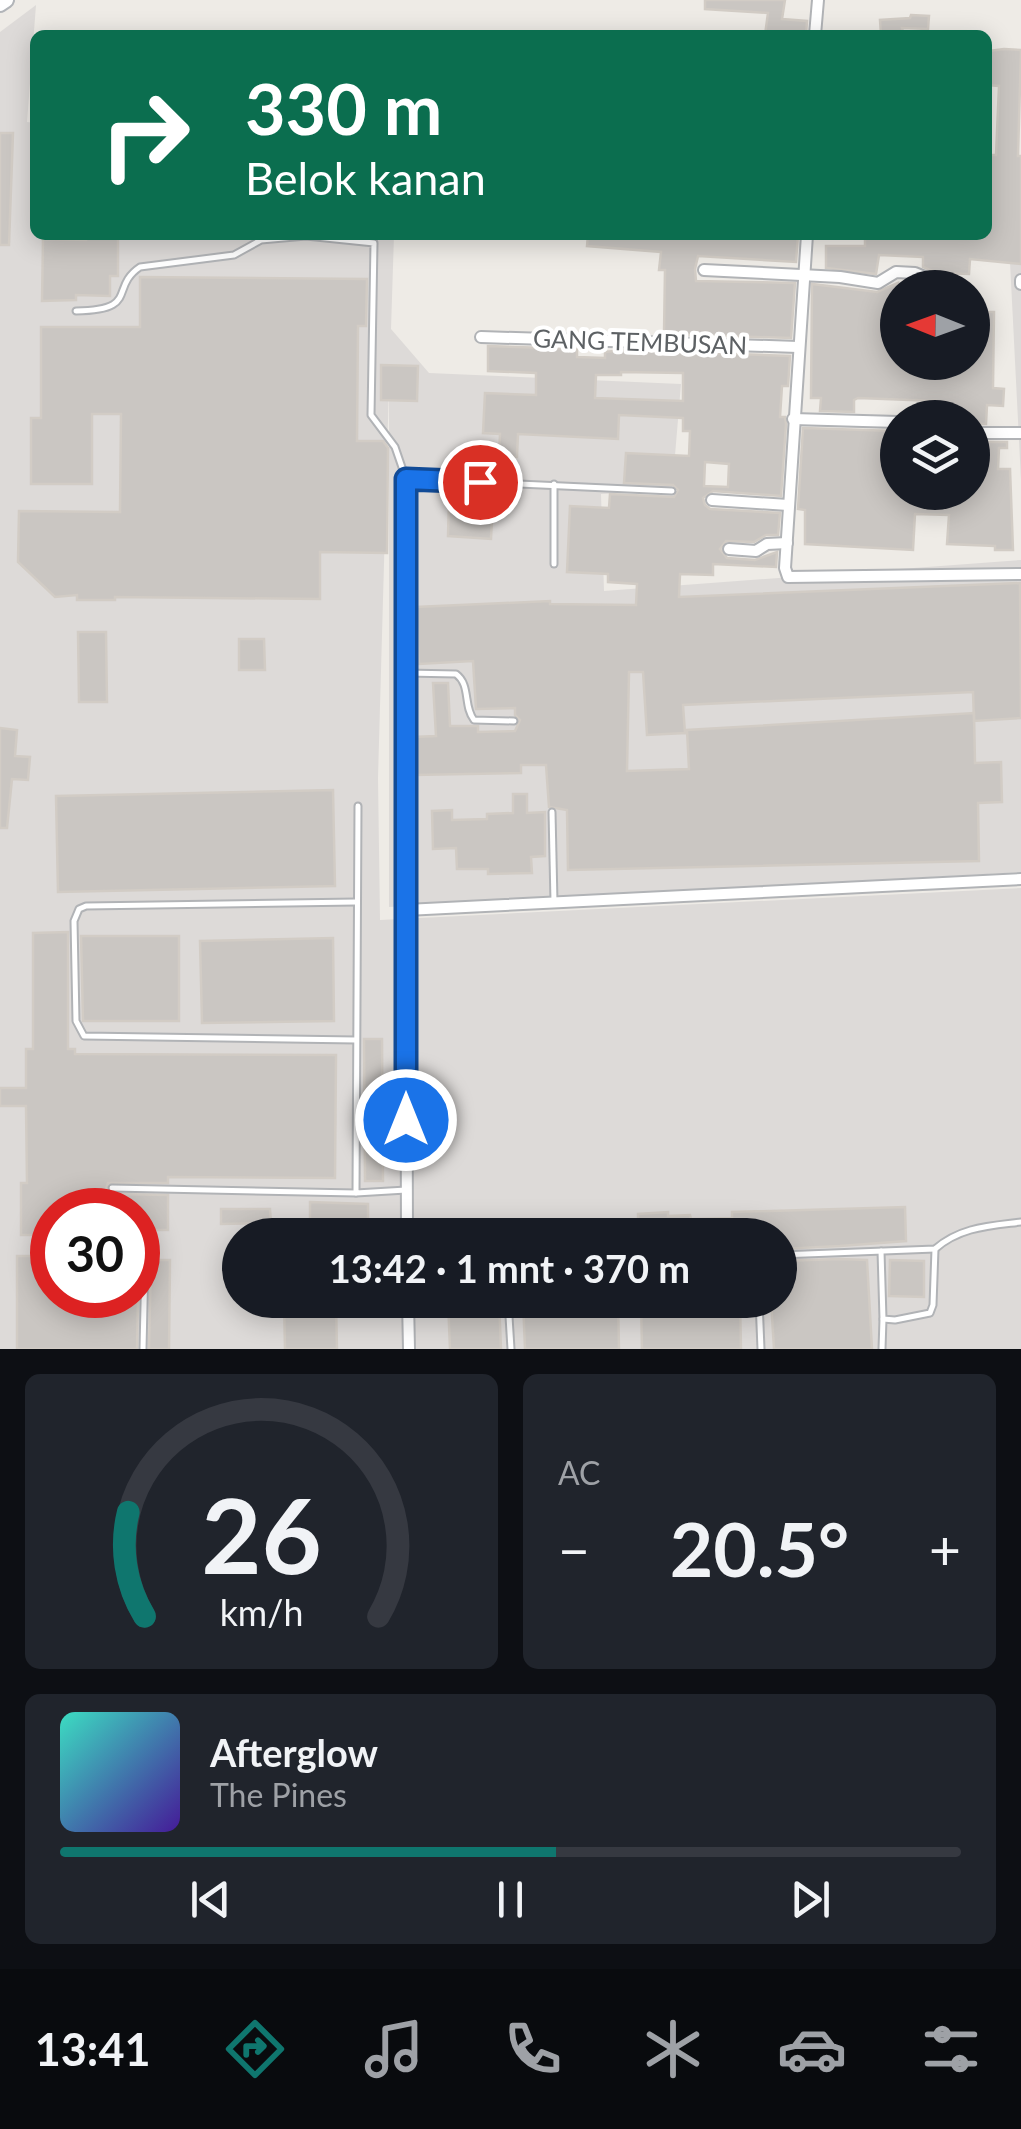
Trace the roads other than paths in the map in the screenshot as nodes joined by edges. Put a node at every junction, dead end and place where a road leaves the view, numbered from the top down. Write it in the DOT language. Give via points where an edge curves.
graph roads {
  1 [pos="818,0"];
  2 [pos="815,30"];
  3 [pos="261,240"];
  4 [pos="345,240"];
  5 [pos="807,240"];
  6 [pos="704,270"];
  7 [pos="804,277"];
  8 [pos="880,283"];
  9 [pos="76,311"];
  10 [pos="481,337"];
  11 [pos="798,347"];
  12 [pos="793,419"];
  13 [pos="880,421"];
  14 [pos="990,433"];
  15 [pos="1021,433"];
  16 [pos="406,479"];
  17 [pos="554,484"];
  18 [pos="672,491"];
  19 [pos="712,500"];
  20 [pos="788,505"];
  21 [pos="786,543"];
  22 [pos="729,549"];
  23 [pos="554,564"];
  24 [pos="1021,574"];
  25 [pos="406,673"];
  26 [pos="514,721"];
  27 [pos="358,806"];
  28 [pos="552,812"];
  29 [pos="1021,879"];
  30 [pos="356,902"];
  31 [pos="554,902"];
  32 [pos="406,910"];
  33 [pos="356,1040"];
  34 [pos="160,1189"];
  35 [pos="406,1190"];
  36 [pos="356,1193"];
  37 [pos="407,1218"];
  38 [pos="1021,1222"];
  39 [pos="935,1249"];
  40 [pos="881,1251"];
  41 [pos="797,1254"];
  42 [pos="143,1318"];
  43 [pos="408,1318"];
  44 [pos="509,1318"];
  45 [pos="760,1318"];
  46 [pos="883,1319"];
  47 [pos="142,1349"];
  48 [pos="409,1349"];
  49 [pos="510,1349"];
  50 [pos="761,1349"];
  51 [pos="882,1349"];
  1 -- 2 [label="street"];
  3 -- 9 [label="lane" via="234,254 140,266 114,304"];
  4 -- 16 [label="lane" via="374,243 372,414 395,447"];
  5 -- 7 [label="street"];
  6 -- 7 [label="street"];
  7 -- 8 [label="street"];
  7 -- 11 [label="street"];
  10 -- 11 [label="street, GANG TEMBUSAN"];
  11 -- 12 [label="street"];
  12 -- 13 [label="street"];
  12 -- 20 [label="street"];
  14 -- 15 [label="street"];
  16 -- 17 [label="lane"];
  16 -- 25 [label="lane"];
  17 -- 18 [label="lane"];
  17 -- 23 [label="lane"];
  19 -- 20 [label="street"];
  20 -- 21 [label="street"];
  21 -- 22 [label="street"];
  21 -- 24 [label="street" via="788,577"];
  25 -- 26 [label="lane" via="456,674 474,720"];
  25 -- 32 [label="lane"];
  27 -- 30 [label="lane"];
  28 -- 31 [label="lane"];
  29 -- 31 [label="street"];
  30 -- 33 [label="lane"];
  30 -- 33 [label="lane" via="86,906 74,922 76,1021 84,1036"];
  31 -- 32 [label="street"];
  32 -- 35 [label="street"];
  33 -- 36 [label="lane"];
  34 -- 36 [label="lane"];
  35 -- 36 [label="lane"];
  35 -- 37 [label="street"];
  38 -- 39 [label="lane" via="976,1227"];
  39 -- 40 [label="lane"];
  39 -- 46 [label="lane" via="930,1313"];
  40 -- 41 [label="lane"];
  40 -- 46 [label="lane"];
  42 -- 47 [label="lane"];
  43 -- 48 [label="street"];
  44 -- 49 [label="lane"];
  45 -- 50 [label="lane"];
  46 -- 51 [label="lane"];
}
